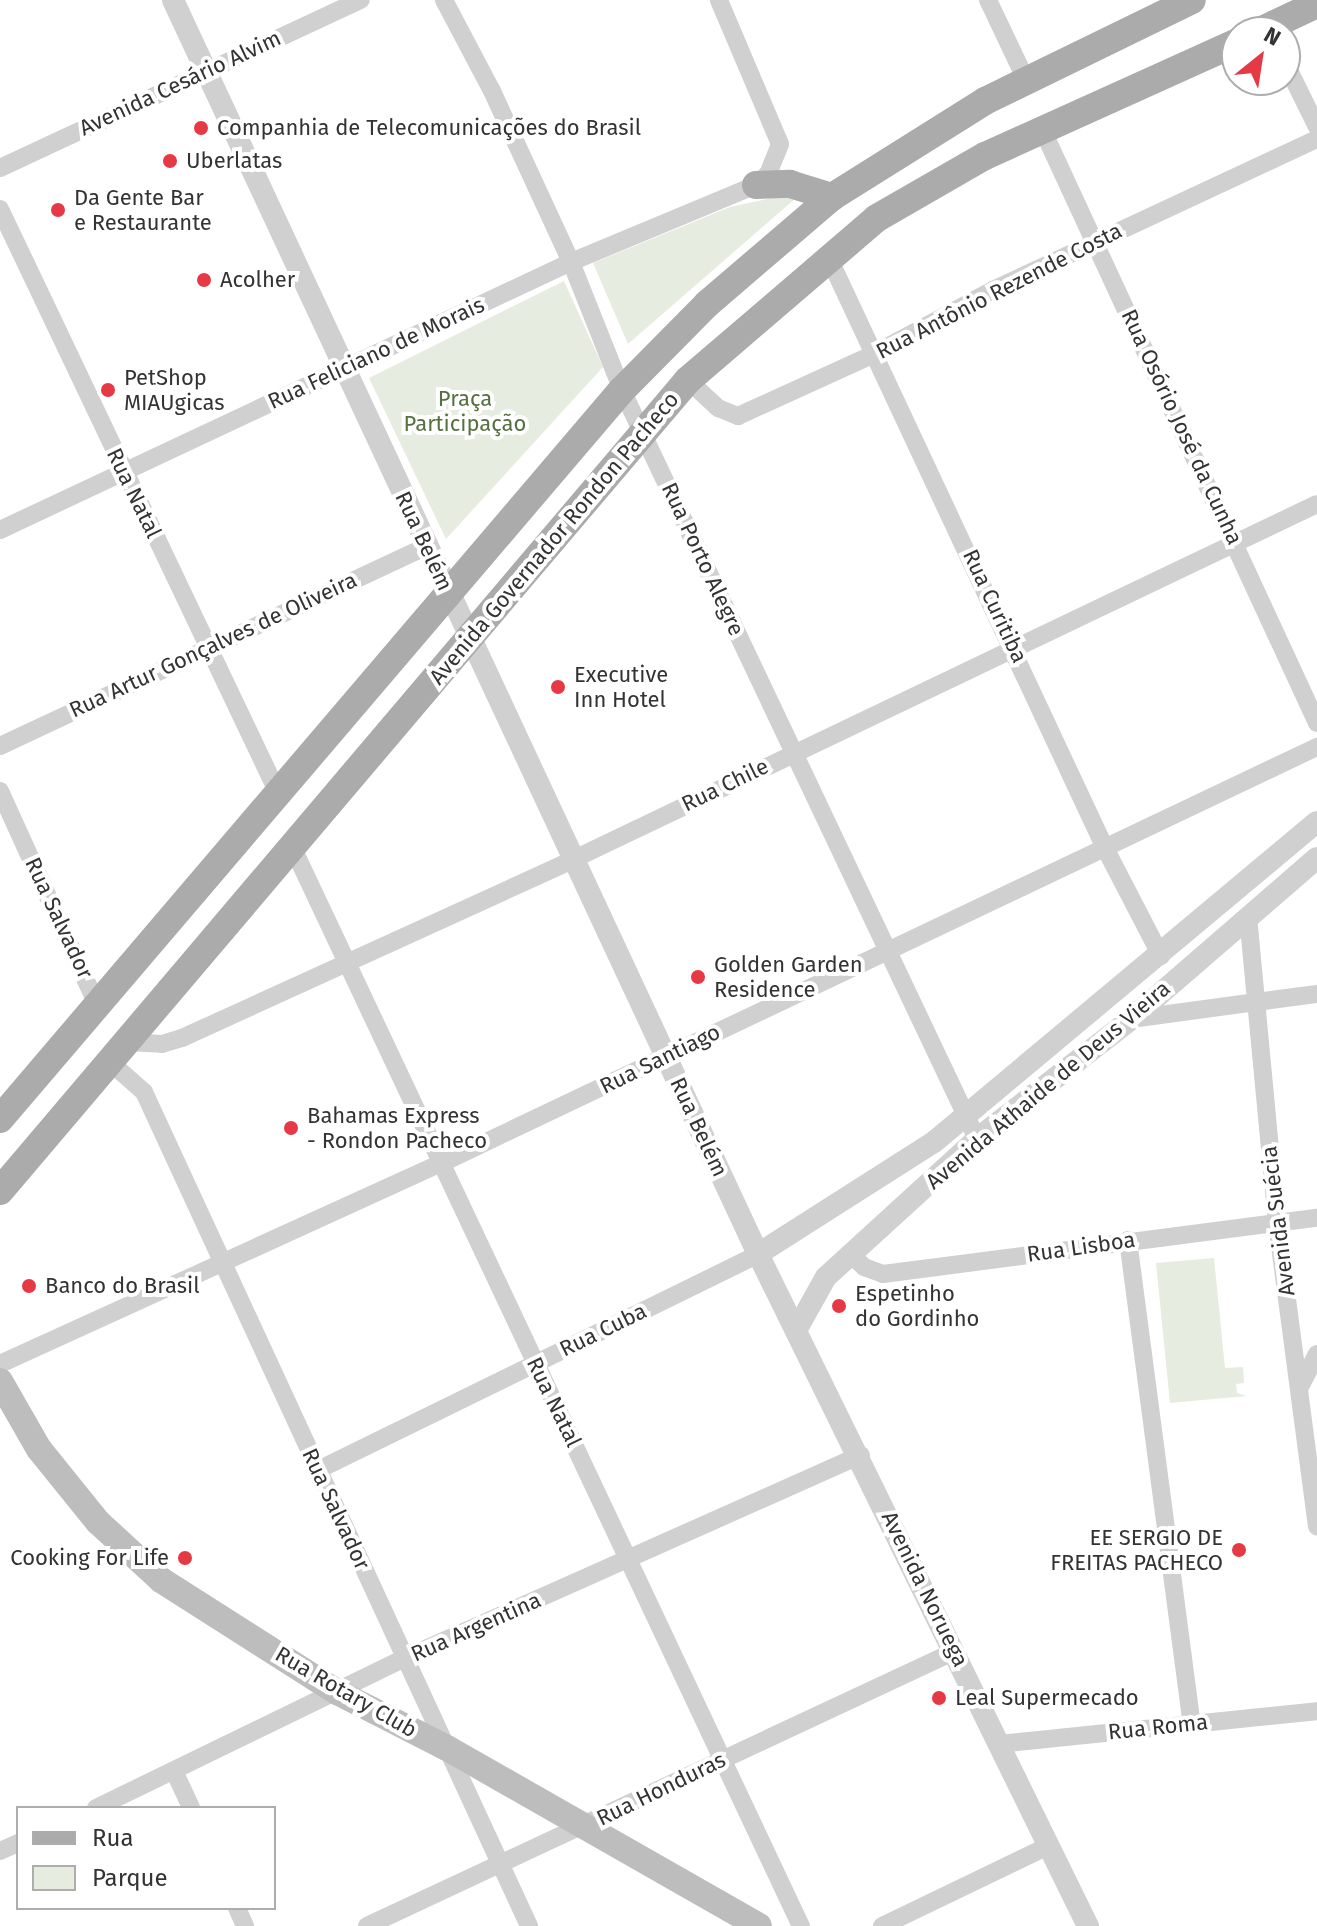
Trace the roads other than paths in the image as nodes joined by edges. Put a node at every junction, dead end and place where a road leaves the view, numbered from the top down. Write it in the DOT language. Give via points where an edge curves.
graph roads {
  1 [pos="173,0"];
  2 [pos="361,0"];
  3 [pos="444,0"];
  4 [pos="719,0"];
  5 [pos="988,0"];
  6 [pos="1192,0"];
  7 [pos="1317,4"];
  8 [pos="1293,16"];
  9 [pos="1221,50"];
  10 [pos="206,70"];
  11 [pos="1027,82"];
  12 [pos="1301,94"];
  13 [pos="1317,127"];
  14 [pos="1044,133"];
  15 [pos="1317,139"];
  16 [pos="0,168"];
  17 [pos="756,185"];
  18 [pos="832,197"];
  19 [pos="0,209"];
  20 [pos="1096,242"];
  21 [pos="828,256"];
  22 [pos="571,262"];
  23 [pos="876,353"];
  24 [pos="344,368"];
  25 [pos="688,380"];
  26 [pos="622,390"];
  27 [pos="643,429"];
  28 [pos="123,471"];
  29 [pos="1317,504"];
  30 [pos="0,530"];
  31 [pos="1236,543"];
  32 [pos="427,546"];
  33 [pos="448,593"];
  34 [pos="470,639"];
  35 [pos="207,645"];
  36 [pos="1015,649"];
  37 [pos="1317,723"];
  38 [pos="0,746"];
  39 [pos="1317,747"];
  40 [pos="792,753"];
  41 [pos="273,784"];
  42 [pos="0,791"];
  43 [pos="1317,822"];
  44 [pos="292,846"];
  45 [pos="1104,846"];
  46 [pos="1317,858"];
  47 [pos="574,859"];
  48 [pos="1248,916"];
  49 [pos="886,951"];
  50 [pos="1161,956"];
  51 [pos="349,962"];
  52 [pos="1317,994"];
  53 [pos="96,1003"];
  54 [pos="1255,1003"];
  55 [pos="1131,1019"];
  56 [pos="118,1052"];
  57 [pos="666,1056"];
  58 [pos="964,1116"];
  59 [pos="0,1119"];
  60 [pos="977,1139"];
  61 [pos="444,1162"];
  62 [pos="882,1180"];
  63 [pos="0,1191"];
  64 [pos="1317,1218"];
  65 [pos="1277,1223"];
  66 [pos="1128,1240"];
  67 [pos="758,1254"];
  68 [pos="851,1254"];
  69 [pos="223,1263"];
  70 [pos="826,1277"];
  71 [pos="776,1285"];
  72 [pos="798,1327"];
  73 [pos="1317,1354"];
  74 [pos="0,1364"];
  75 [pos="535,1364"];
  76 [pos="0,1381"];
  77 [pos="1300,1387"];
  78 [pos="1312,1444"];
  79 [pos="861,1455"];
  80 [pos="318,1470"];
  81 [pos="1314,1485"];
  82 [pos="1317,1526"];
  83 [pos="630,1559"];
  84 [pos="955,1651"];
  85 [pos="405,1658"];
  86 [pos="337,1692"];
  87 [pos="1317,1711"];
  88 [pos="1192,1723"];
  89 [pos="999,1744"];
  90 [pos="447,1748"];
  91 [pos="723,1758"];
  92 [pos="175,1773"];
  93 [pos="101,1806"];
  94 [pos="190,1806"];
  95 [pos="584,1826"];
  96 [pos="1048,1846"];
  97 [pos="500,1864"];
  98 [pos="367,1926"];
  99 [pos="529,1926"];
  100 [pos="759,1926"];
  101 [pos="801,1926"];
  102 [pos="882,1926"];
  103 [pos="1088,1926"];
  1 -- 10 [label="street, Rua Belém"];
  2 -- 10 [label="street, Avenida Cesário Alvim"];
  3 -- 22 [label="street, Rua Porto Alegre"];
  4 -- 17 [label="street" via="780,144 768,174"];
  5 -- 11 [label="street"];
  6 -- 11 [label="main road, Avenida Governador Rondon Pacheco"];
  7 -- 8 [label="main road"];
  9 -- 14 [label="main road, Avenida Governador Rondon Pacheco"];
  10 -- 16 [label="street, Avenida Cesário Alvim"];
  10 -- 24 [label="street, Rua Belém"];
  11 -- 18 [label="main road, Avenida Governador Rondon Pacheco" via="985,101"];
  12 -- 13 [label="street"];
  14 -- 20 [label="street, Rua Osório José da Cunha"];
  14 -- 21 [label="main road, Avenida Governador Rondon Pacheco" via="985,156 916,194"];
  15 -- 20 [label="street, Rua Antônio Rezende Costa"];
  17 -- 18 [label="main road" via="790,184"];
  17 -- 22 [label="street, Rua Feliciano de Morais"];
  18 -- 26 [label="main road, Avenida Governador Rondon Pacheco" via="707,304"];
  19 -- 28 [label="street, Rua Natal"];
  20 -- 23 [label="street, Rua Antônio Rezende Costa" via="951,310"];
  20 -- 31 [label="street, Rua Osório José da Cunha"];
  21 -- 23 [label="street, Rua Curitiba"];
  21 -- 25 [label="main road, Avenida Governador Rondon Pacheco"];
  22 -- 24 [label="street, Rua Feliciano de Morais"];
  22 -- 26 [label="street, Rua Porto Alegre"];
  23 -- 25 [label="street, Rua Antônio Rezende Costa" via="738,416 718,408"];
  23 -- 36 [label="street, Rua Curitiba"];
  24 -- 28 [label="street, Rua Feliciano de Morais"];
  24 -- 32 [label="street, Rua Belém"];
  25 -- 27 [label="main road, Avenida Governador Rondon Pacheco"];
  26 -- 27 [label="street, Rua Porto Alegre"];
  26 -- 33 [label="main road, Avenida Governador Rondon Pacheco"];
  27 -- 34 [label="main road, Avenida Governador Rondon Pacheco"];
  27 -- 40 [label="street, Rua Porto Alegre"];
  28 -- 30 [label="street, Rua Feliciano de Morais"];
  28 -- 35 [label="street, Rua Natal"];
  29 -- 31 [label="street, Rua Chile"];
  31 -- 36 [label="street, Rua Chile"];
  31 -- 37 [label="street, Rua Osório José da Cunha"];
  32 -- 33 [label="street, Rua Belém"];
  32 -- 35 [label="street, Rua Artur Gonçalves de Oliveira"];
  33 -- 34 [label="street, Rua Belém"];
  33 -- 41 [label="main road, Avenida Governador Rondon Pacheco"];
  34 -- 44 [label="main road, Avenida Governador Rondon Pacheco"];
  34 -- 47 [label="street, Rua Belém"];
  35 -- 38 [label="street, Rua Artur Gonçalves de Oliveira"];
  35 -- 41 [label="street, Rua Natal"];
  36 -- 40 [label="street, Rua Chile"];
  36 -- 45 [label="street, Rua Curitiba"];
  39 -- 45 [label="street, Rua Santiago"];
  40 -- 47 [label="street, Rua Chile"];
  40 -- 49 [label="street, Rua Porto Alegre"];
  41 -- 53 [label="main road, Avenida Governador Rondon Pacheco"];
  42 -- 53 [label="street, Rua Salvador"];
  43 -- 50 [label="street, Avenida Athaide de Deus Vieira"];
  44 -- 51 [label="street, Rua Natal"];
  44 -- 56 [label="main road, Avenida Governador Rondon Pacheco"];
  45 -- 49 [label="street, Rua Santiago"];
  45 -- 50 [label="street, Rua Curitiba"];
  46 -- 48 [label="street, Avenida Athaide de Deus Vieira"];
  47 -- 51 [label="street, Rua Chile"];
  47 -- 57 [label="street, Rua Belém"];
  48 -- 54 [label="street, Avenida Suécia"];
  48 -- 55 [label="street, Avenida Athaide de Deus Vieira"];
  49 -- 57 [label="street, Rua Santiago"];
  49 -- 58 [label="street, Rua Porto Alegre"];
  50 -- 58 [label="street, Avenida Athaide de Deus Vieira"];
  51 -- 56 [label="street, Rua Chile" via="182,1038"];
  51 -- 61 [label="street, Rua Natal"];
  52 -- 54 [label="street"];
  53 -- 59 [label="main road, Avenida Governador Rondon Pacheco"];
  54 -- 55 [label="street"];
  54 -- 65 [label="street, Avenida Suécia"];
  55 -- 60 [label="street, Avenida Athaide de Deus Vieira"];
  56 -- 63 [label="main road, Avenida Governador Rondon Pacheco"];
  56 -- 69 [label="street, Rua Salvador" via="144,1092"];
  57 -- 61 [label="street, Rua Santiago"];
  57 -- 67 [label="street, Rua Belém"];
  58 -- 60 [label="street, Rua Porto Alegre"];
  58 -- 62 [label="street, Avenida Athaide de Deus Vieira"];
  60 -- 68 [label="street, Avenida Athaide de Deus Vieira"];
  61 -- 69 [label="street, Rua Santiago"];
  61 -- 75 [label="street, Rua Natal"];
  62 -- 67 [label="street, Rua Cuba"];
  64 -- 65 [label="street, Rua Lisboa"];
  65 -- 66 [label="street, Rua Lisboa"];
  65 -- 77 [label="street, Avenida Suécia"];
  66 -- 68 [label="street, Rua Lisboa" via="883,1274 864,1267"];
  66 -- 88 [label="street"];
  67 -- 71 [label="street, Avenida Noruega"];
  67 -- 75 [label="street, Rua Cuba"];
  68 -- 70 [label="street, Avenida Athaide de Deus Vieira"];
  69 -- 74 [label="street, Rua Santiago"];
  69 -- 80 [label="street, Rua Salvador"];
  70 -- 71 [label="street" via="800,1287"];
  70 -- 72 [label="street, Avenida Athaide de Deus Vieira"];
  71 -- 72 [label="street, Avenida Noruega"];
  72 -- 79 [label="street, Avenida Noruega"];
  73 -- 77 [label="street"];
  75 -- 80 [label="street, Rua Cuba"];
  75 -- 83 [label="street, Rua Natal"];
  76 -- 86 [label="main road, Rua Rotary Club" via="39,1449 108,1532 161,1580"];
  77 -- 78 [label="street, Avenida Suécia"];
  78 -- 81 [label="street, Avenida Suécia"];
  79 -- 83 [label="street, Rua Argentina"];
  79 -- 84 [label="street, Avenida Noruega"];
  80 -- 85 [label="street, Rua Salvador"];
  81 -- 82 [label="street, Avenida Suécia"];
  83 -- 85 [label="street, Rua Argentina"];
  83 -- 91 [label="street, Rua Natal"];
  84 -- 89 [label="street, Avenida Noruega"];
  84 -- 91 [label="street, Rua Honduras"];
  85 -- 86 [label="street, Rua Argentina"];
  85 -- 90 [label="street, Rua Salvador"];
  86 -- 90 [label="main road, Rua Rotary Club"];
  86 -- 92 [label="street, Rua Argentina"];
  87 -- 88 [label="street, Rua Roma"];
  88 -- 89 [label="street, Rua Roma"];
  89 -- 96 [label="street, Avenida Noruega"];
  90 -- 95 [label="main road, Rua Rotary Club"];
  90 -- 97 [label="street, Rua Salvador"];
  91 -- 95 [label="street, Rua Honduras"];
  91 -- 101 [label="street, Rua Natal"];
  92 -- 93 [label="street, Rua Argentina"];
  92 -- 94 [label="street"];
  95 -- 97 [label="street, Rua Honduras"];
  95 -- 100 [label="main road, Rua Rotary Club"];
  96 -- 102 [label="street"];
  96 -- 103 [label="street, Avenida Noruega"];
  97 -- 98 [label="street, Rua Honduras"];
  97 -- 99 [label="street, Rua Salvador"];
}
